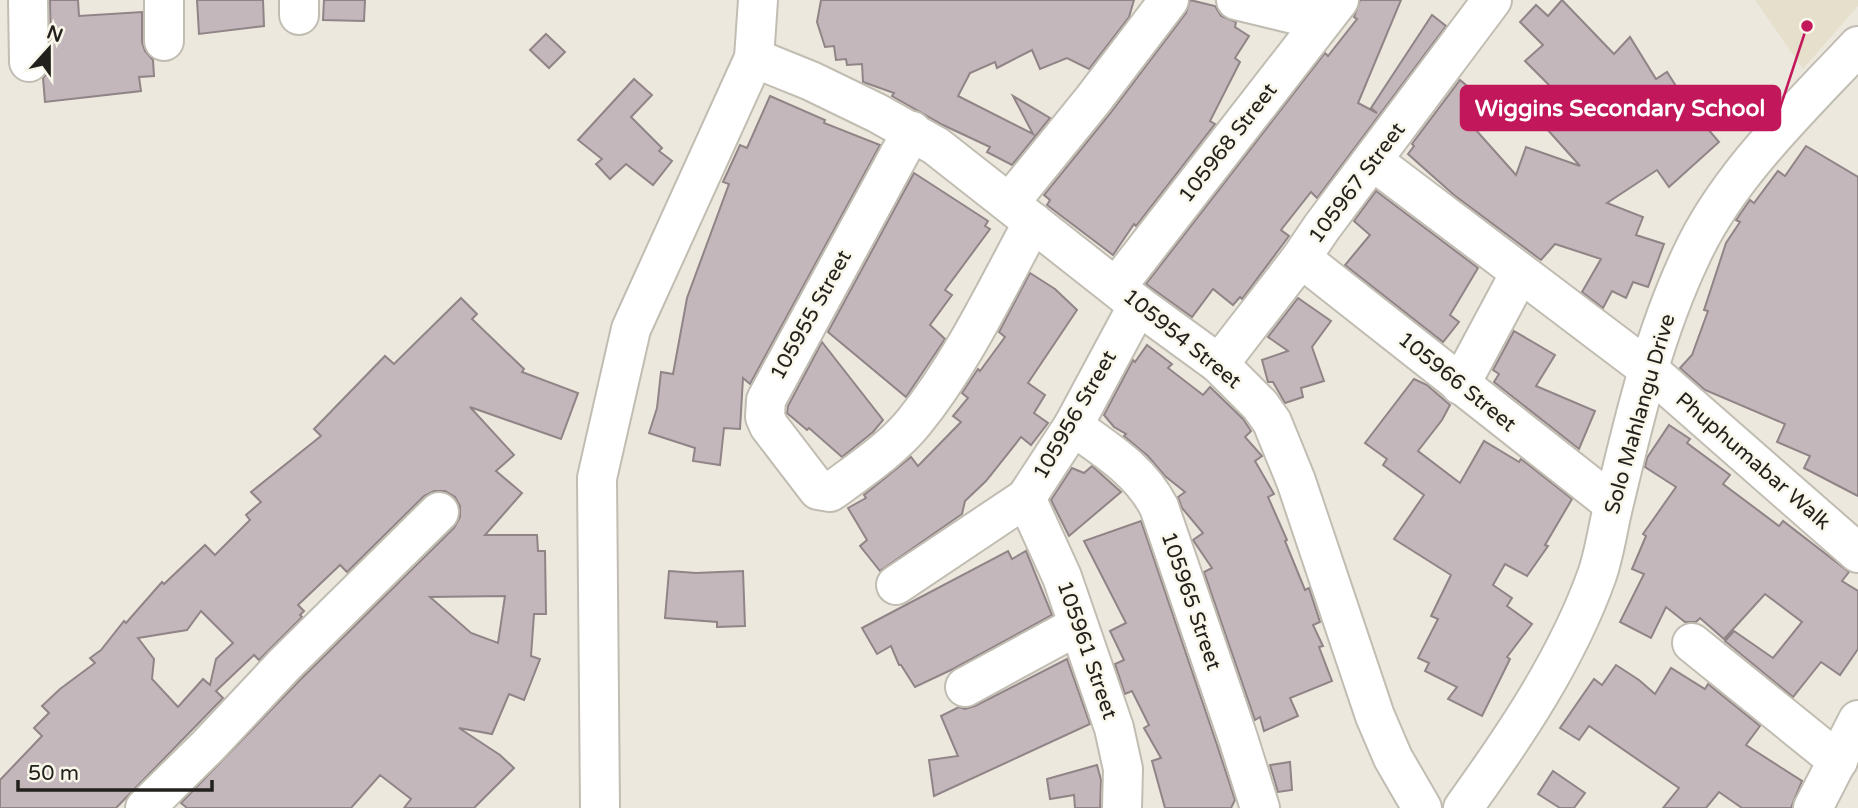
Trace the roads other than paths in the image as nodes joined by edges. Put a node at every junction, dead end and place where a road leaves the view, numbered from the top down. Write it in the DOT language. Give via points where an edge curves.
graph roads {
  1 [pos="28,0"];
  2 [pos="163,0"];
  3 [pos="758,0"];
  4 [pos="1169,0"];
  5 [pos="1236,0"];
  6 [pos="1492,0"];
  7 [pos="1331,10"];
  8 [pos="164,41"];
  9 [pos="1858,46"];
  10 [pos="754,58"];
  11 [pos="29,62"];
  12 [pos="912,131"];
  13 [pos="1373,161"];
  14 [pos="1021,212"];
  15 [pos="1301,258"];
  16 [pos="1520,273"];
  17 [pos="1127,296"];
  18 [pos="1219,364"];
  19 [pos="1648,369"];
  20 [pos="1460,385"];
  21 [pos="1073,426"];
  22 [pos="1026,498"];
  23 [pos="1614,504"];
  24 [pos="439,512"];
  25 [pos="1858,553"];
  26 [pos="897,585"];
  27 [pos="1077,626"];
  28 [pos="1692,643"];
  29 [pos="965,687"];
  30 [pos="1858,720"];
  31 [pos="1838,761"];
  32 [pos="145,808"];
  33 [pos="600,808"];
  34 [pos="1122,808"];
  35 [pos="1260,808"];
  36 [pos="1422,808"];
  37 [pos="1463,808"];
  38 [pos="1813,808"];
  1 -- 11 [label="street"];
  2 -- 8 [label="street"];
  3 -- 10 [label="street"];
  4 -- 14 [label="street"];
  5 -- 7 [label="street"];
  6 -- 13 [label="street, 105967 Street"];
  7 -- 17 [label="street, 105968 Street"];
  9 -- 19 [label="street, Solo Mahlangu Drive" via="1756,159 1708,223 1686,266"];
  10 -- 12 [label="street, 105954 Street"];
  10 -- 33 [label="street" via="631,329 597,478"];
  12 -- 14 [label="street, 105954 Street"];
  12 -- 14 [label="street, 105955 Street" via="766,400 769,426 813,486 830,492 914,423 965,345"];
  13 -- 15 [label="street, 105967 Street"];
  13 -- 16 [label="street"];
  14 -- 17 [label="street, 105954 Street"];
  15 -- 18 [label="street, 105967 Street"];
  15 -- 20 [label="street, 105966 Street"];
  16 -- 19 [label="street"];
  16 -- 20 [label="street"];
  17 -- 18 [label="street, 105954 Street"];
  17 -- 21 [label="street, 105956 Street"];
  18 -- 36 [label="street, 105954 Street" via="1272,422 1375,716"];
  19 -- 23 [label="street, Solo Mahlangu Drive"];
  19 -- 25 [label="street, Phuphumabar Walk"];
  20 -- 23 [label="street, 105966 Street"];
  21 -- 22 [label="street, 105956 Street"];
  21 -- 35 [label="street, 105965 Street" via="1136,473 1159,507"];
  22 -- 26 [label="street, 105956 Street"];
  22 -- 27 [label="street, 105961 Street" via="1062,577"];
  23 -- 37 [label="street, Solo Mahlangu Drive" via="1597,573 1570,638 1508,745"];
  24 -- 32 [label="street"];
  27 -- 29 [label="street"];
  27 -- 34 [label="street, 105961 Street" via="1121,752"];
  28 -- 31 [label="street"];
  30 -- 31 [label="street"];
  31 -- 38 [label="street"];
}
